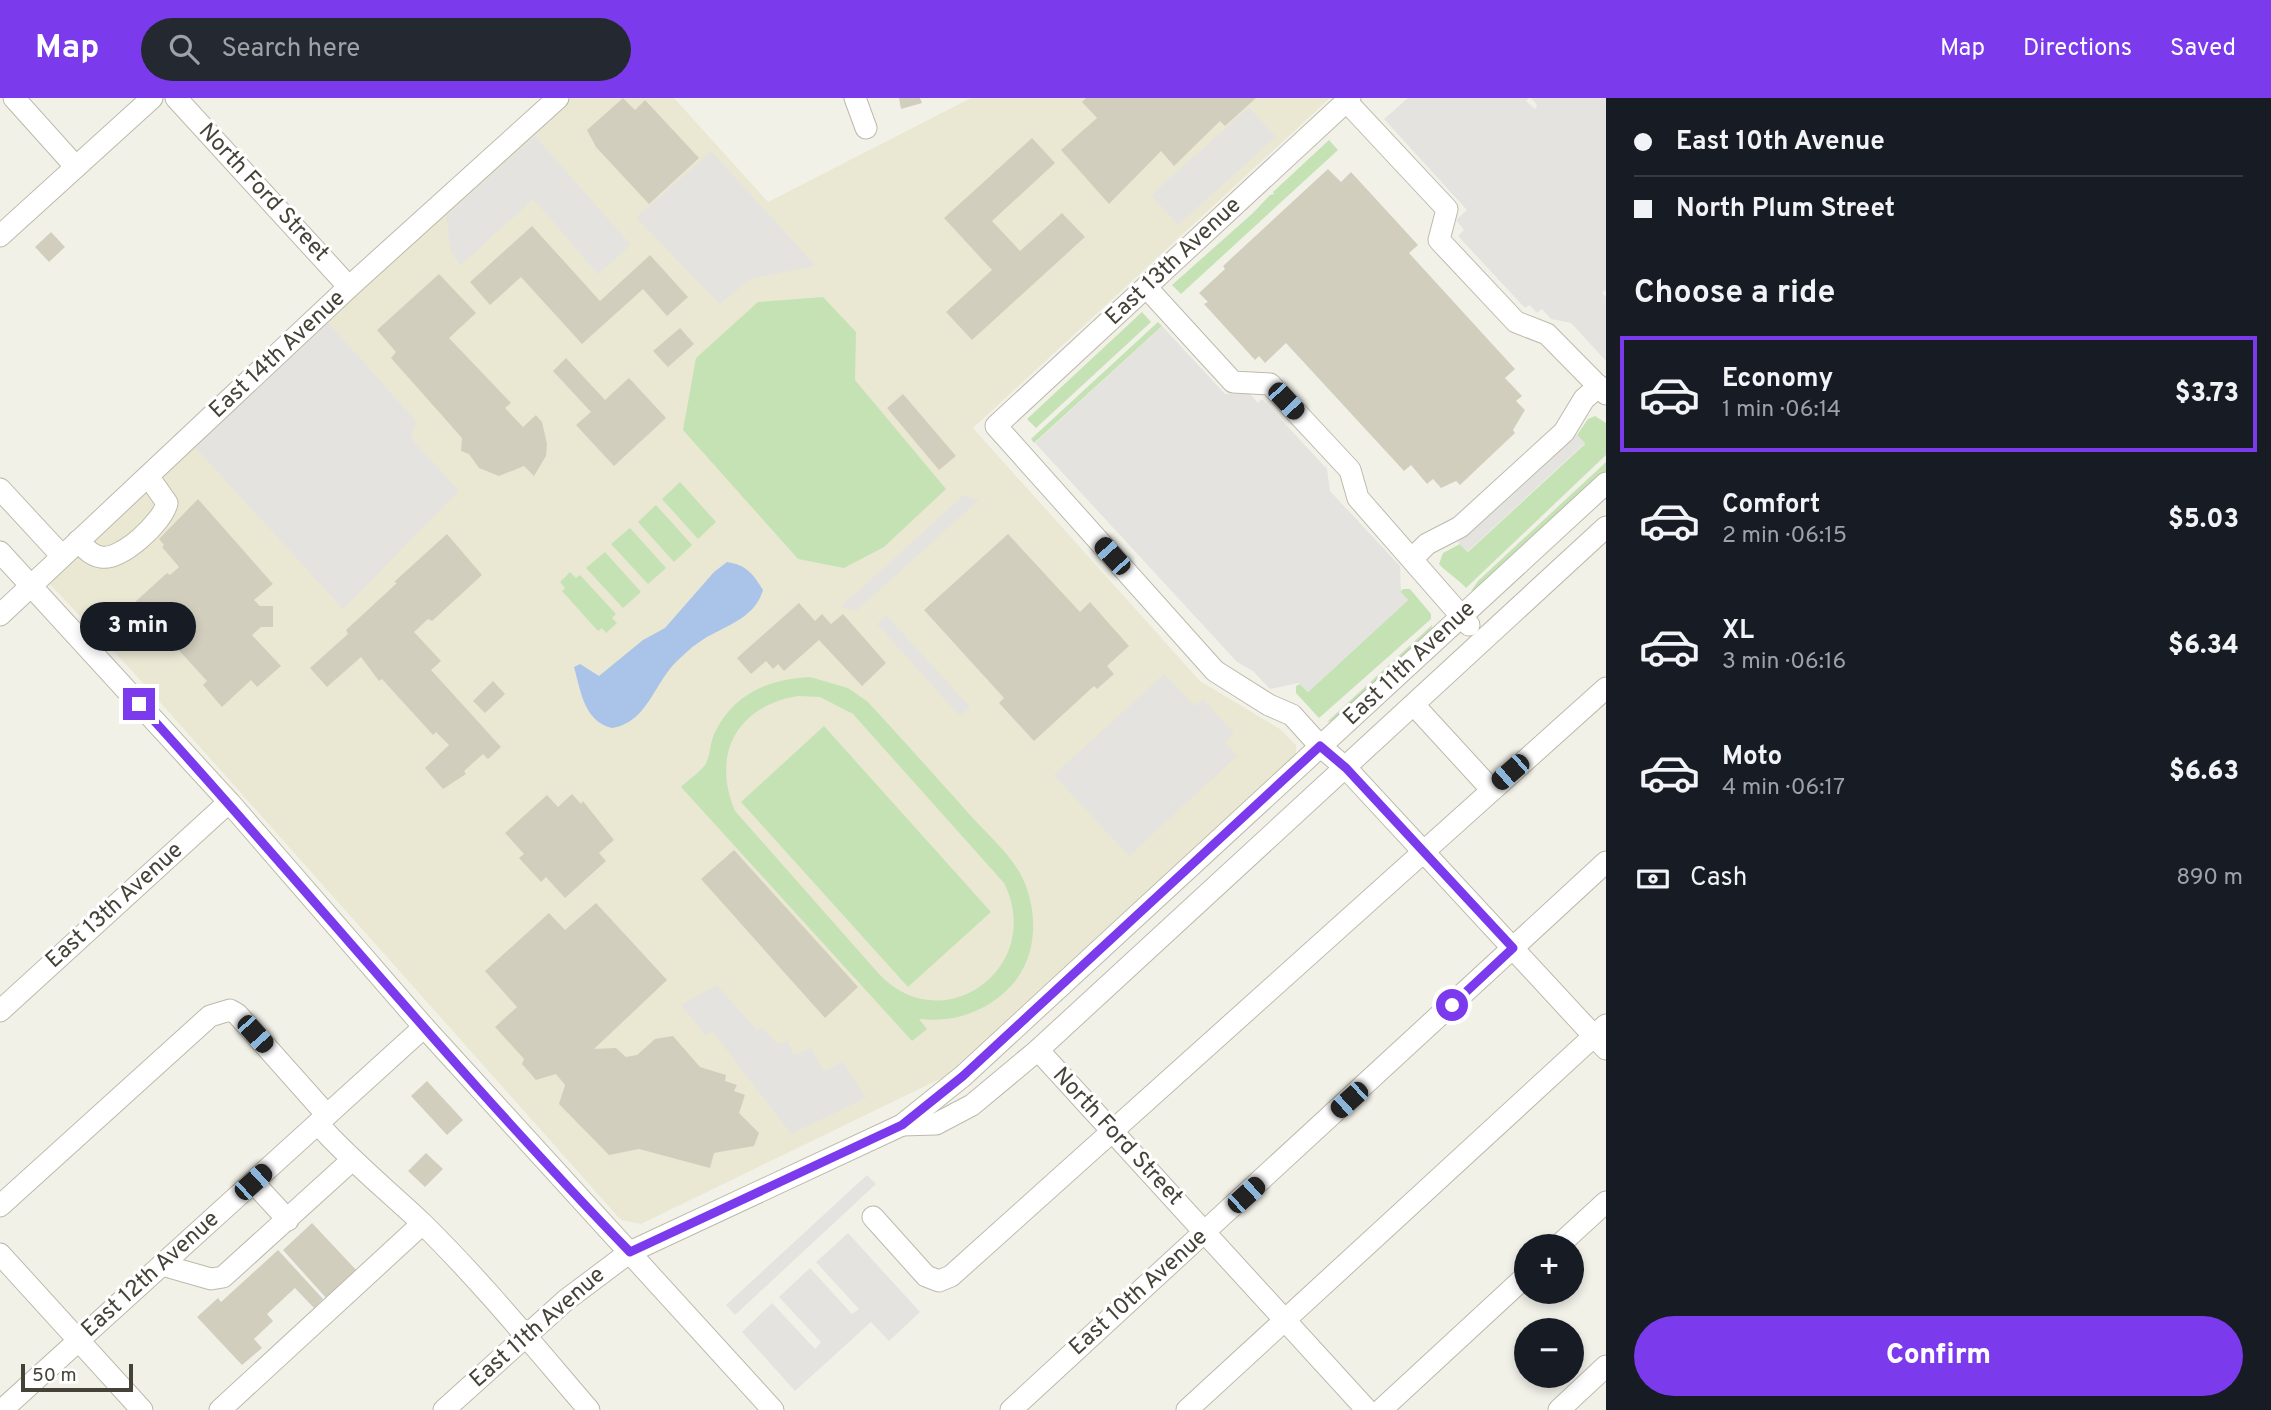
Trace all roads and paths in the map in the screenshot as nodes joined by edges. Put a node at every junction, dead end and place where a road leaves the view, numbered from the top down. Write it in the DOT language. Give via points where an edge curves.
graph roads {
  1 [pos="14,98"];
  2 [pos="152,98"];
  3 [pos="176,98"];
  4 [pos="558,98"];
  5 [pos="855,98"];
  6 [pos="1349,100"];
  7 [pos="866,128"];
  8 [pos="76,167"];
  9 [pos="0,236"];
  10 [pos="349,287"];
  11 [pos="1147,288"];
  12 [pos="1602,390"];
  13 [pos="148,476"];
  14 [pos="1606,483"];
  15 [pos="0,489"];
  16 [pos="1606,527"];
  17 [pos="78,541"];
  18 [pos="0,552"];
  19 [pos="62,556"];
  20 [pos="1413,558"];
  21 [pos="31,586"];
  22 [pos="0,615"];
  23 [pos="1461,617"];
  24 [pos="1482,640"];
  25 [pos="1606,688"];
  26 [pos="1413,705"];
  27 [pos="1320,746"];
  28 [pos="1346,768"];
  29 [pos="1491,789"];
  30 [pos="229,802"];
  31 [pos="1423,851"];
  32 [pos="1606,862"];
  33 [pos="1513,948"];
  34 [pos="0,1011"];
  35 [pos="424,1027"];
  36 [pos="1602,1037"];
  37 [pos="1038,1050"];
  38 [pos="323,1119"];
  39 [pos="902,1125"];
  40 [pos="1114,1133"];
  41 [pos="351,1161"];
  42 [pos="253,1182"];
  43 [pos="1606,1202"];
  44 [pos="0,1206"];
  45 [pos="873,1217"];
  46 [pos="288,1220"];
  47 [pos="422,1224"];
  48 [pos="1205,1233"];
  49 [pos="1571,1234"];
  50 [pos="630,1252"];
  51 [pos="0,1254"];
  52 [pos="162,1265"];
  53 [pos="1514,1287"];
  54 [pos="1285,1320"];
  55 [pos="526,1336"];
  56 [pos="79,1340"];
  57 [pos="1606,1366"];
  58 [pos="2,1410"];
  59 [pos="142,1410"];
  60 [pos="220,1410"];
  61 [pos="444,1410"];
  62 [pos="589,1410"];
  63 [pos="774,1410"];
  64 [pos="1011,1410"];
  65 [pos="1187,1410"];
  66 [pos="1367,1410"];
  67 [pos="1381,1410"];
  68 [pos="1559,1410"];
  1 -- 8 [label="street"];
  2 -- 8 [label="street"];
  3 -- 10 [label="street, North Ford Street"];
  4 -- 10 [label="street, East 14th Avenue"];
  5 -- 7 [label="street"];
  6 -- 11 [label="street, East 13th Avenue"];
  6 -- 12 [label="street" via="1447,209 1439,240 1516,322 1547,334"];
  8 -- 9 [label="street"];
  10 -- 13 [label="street, East 14th Avenue"];
  11 -- 20 [label="street" via="1233,382 1270,384 1350,470 1358,498"];
  11 -- 27 [label="street, East 13th Avenue" via="996,426 1215,671 1292,715"];
  12 -- 20 [label="street" via="1584,399 1564,432 1460,527 1427,544"];
  13 -- 17 [label="street, East 14th Avenue"];
  13 -- 17 [label="street" via="167,503 164,516 118,555 103,558 91,554"];
  14 -- 23 [label="street, East 11th Avenue"];
  15 -- 19 [label="street"];
  16 -- 24 [label="street, East 11th Avenue"];
  17 -- 19 [label="street, East 14th Avenue"];
  18 -- 21 [label="street"];
  19 -- 21 [label="street, East 14th Avenue"];
  20 -- 23 [label="street"];
  21 -- 22 [label="street, East 14th Avenue"];
  21 -- 30 [label="street"];
  23 -- 24 [label="street"];
  23 -- 27 [label="street, East 11th Avenue"];
  24 -- 26 [label="street, East 11th Avenue"];
  25 -- 29 [label="street"];
  26 -- 28 [label="street, East 11th Avenue"];
  26 -- 29 [label="street"];
  27 -- 28 [label="street"];
  27 -- 39 [label="street, East 11th Avenue" via="963,1076"];
  28 -- 31 [label="street"];
  28 -- 37 [label="street, East 11th Avenue"];
  29 -- 31 [label="street"];
  30 -- 34 [label="street, East 13th Avenue"];
  30 -- 35 [label="street"];
  31 -- 33 [label="street"];
  31 -- 40 [label="street"];
  32 -- 33 [label="street, East 10th Avenue"];
  33 -- 36 [label="street"];
  33 -- 48 [label="street, East 10th Avenue"];
  35 -- 38 [label="street, East 12th Avenue"];
  35 -- 50 [label="street"];
  36 -- 54 [label="street"];
  37 -- 39 [label="street, East 11th Avenue" via="972,1105 936,1124"];
  37 -- 40 [label="street, North Ford Street"];
  38 -- 41 [label="street"];
  38 -- 42 [label="street, East 12th Avenue"];
  38 -- 44 [label="street" via="230,1010 210,1016"];
  39 -- 50 [label="street, East 11th Avenue"];
  40 -- 45 [label="street" via="939,1282 926,1276"];
  40 -- 48 [label="street, North Ford Street"];
  41 -- 46 [label="street"];
  41 -- 47 [label="street"];
  42 -- 46 [label="street"];
  42 -- 52 [label="street, East 12th Avenue"];
  43 -- 49 [label="street"];
  46 -- 52 [label="street" via="223,1276 211,1279"];
  47 -- 55 [label="street"];
  47 -- 60 [label="street"];
  48 -- 54 [label="street, North Ford Street"];
  48 -- 64 [label="street, East 10th Avenue"];
  50 -- 55 [label="street, East 11th Avenue"];
  50 -- 63 [label="street"];
  51 -- 56 [label="street"];
  52 -- 56 [label="street, East 12th Avenue"];
  53 -- 67 [label="street"];
  54 -- 65 [label="street"];
  54 -- 66 [label="street, North Ford Street"];
  55 -- 61 [label="street, East 11th Avenue"];
  55 -- 62 [label="street"];
  56 -- 58 [label="street, East 12th Avenue"];
  56 -- 59 [label="street"];
  57 -- 68 [label="street"];
}
